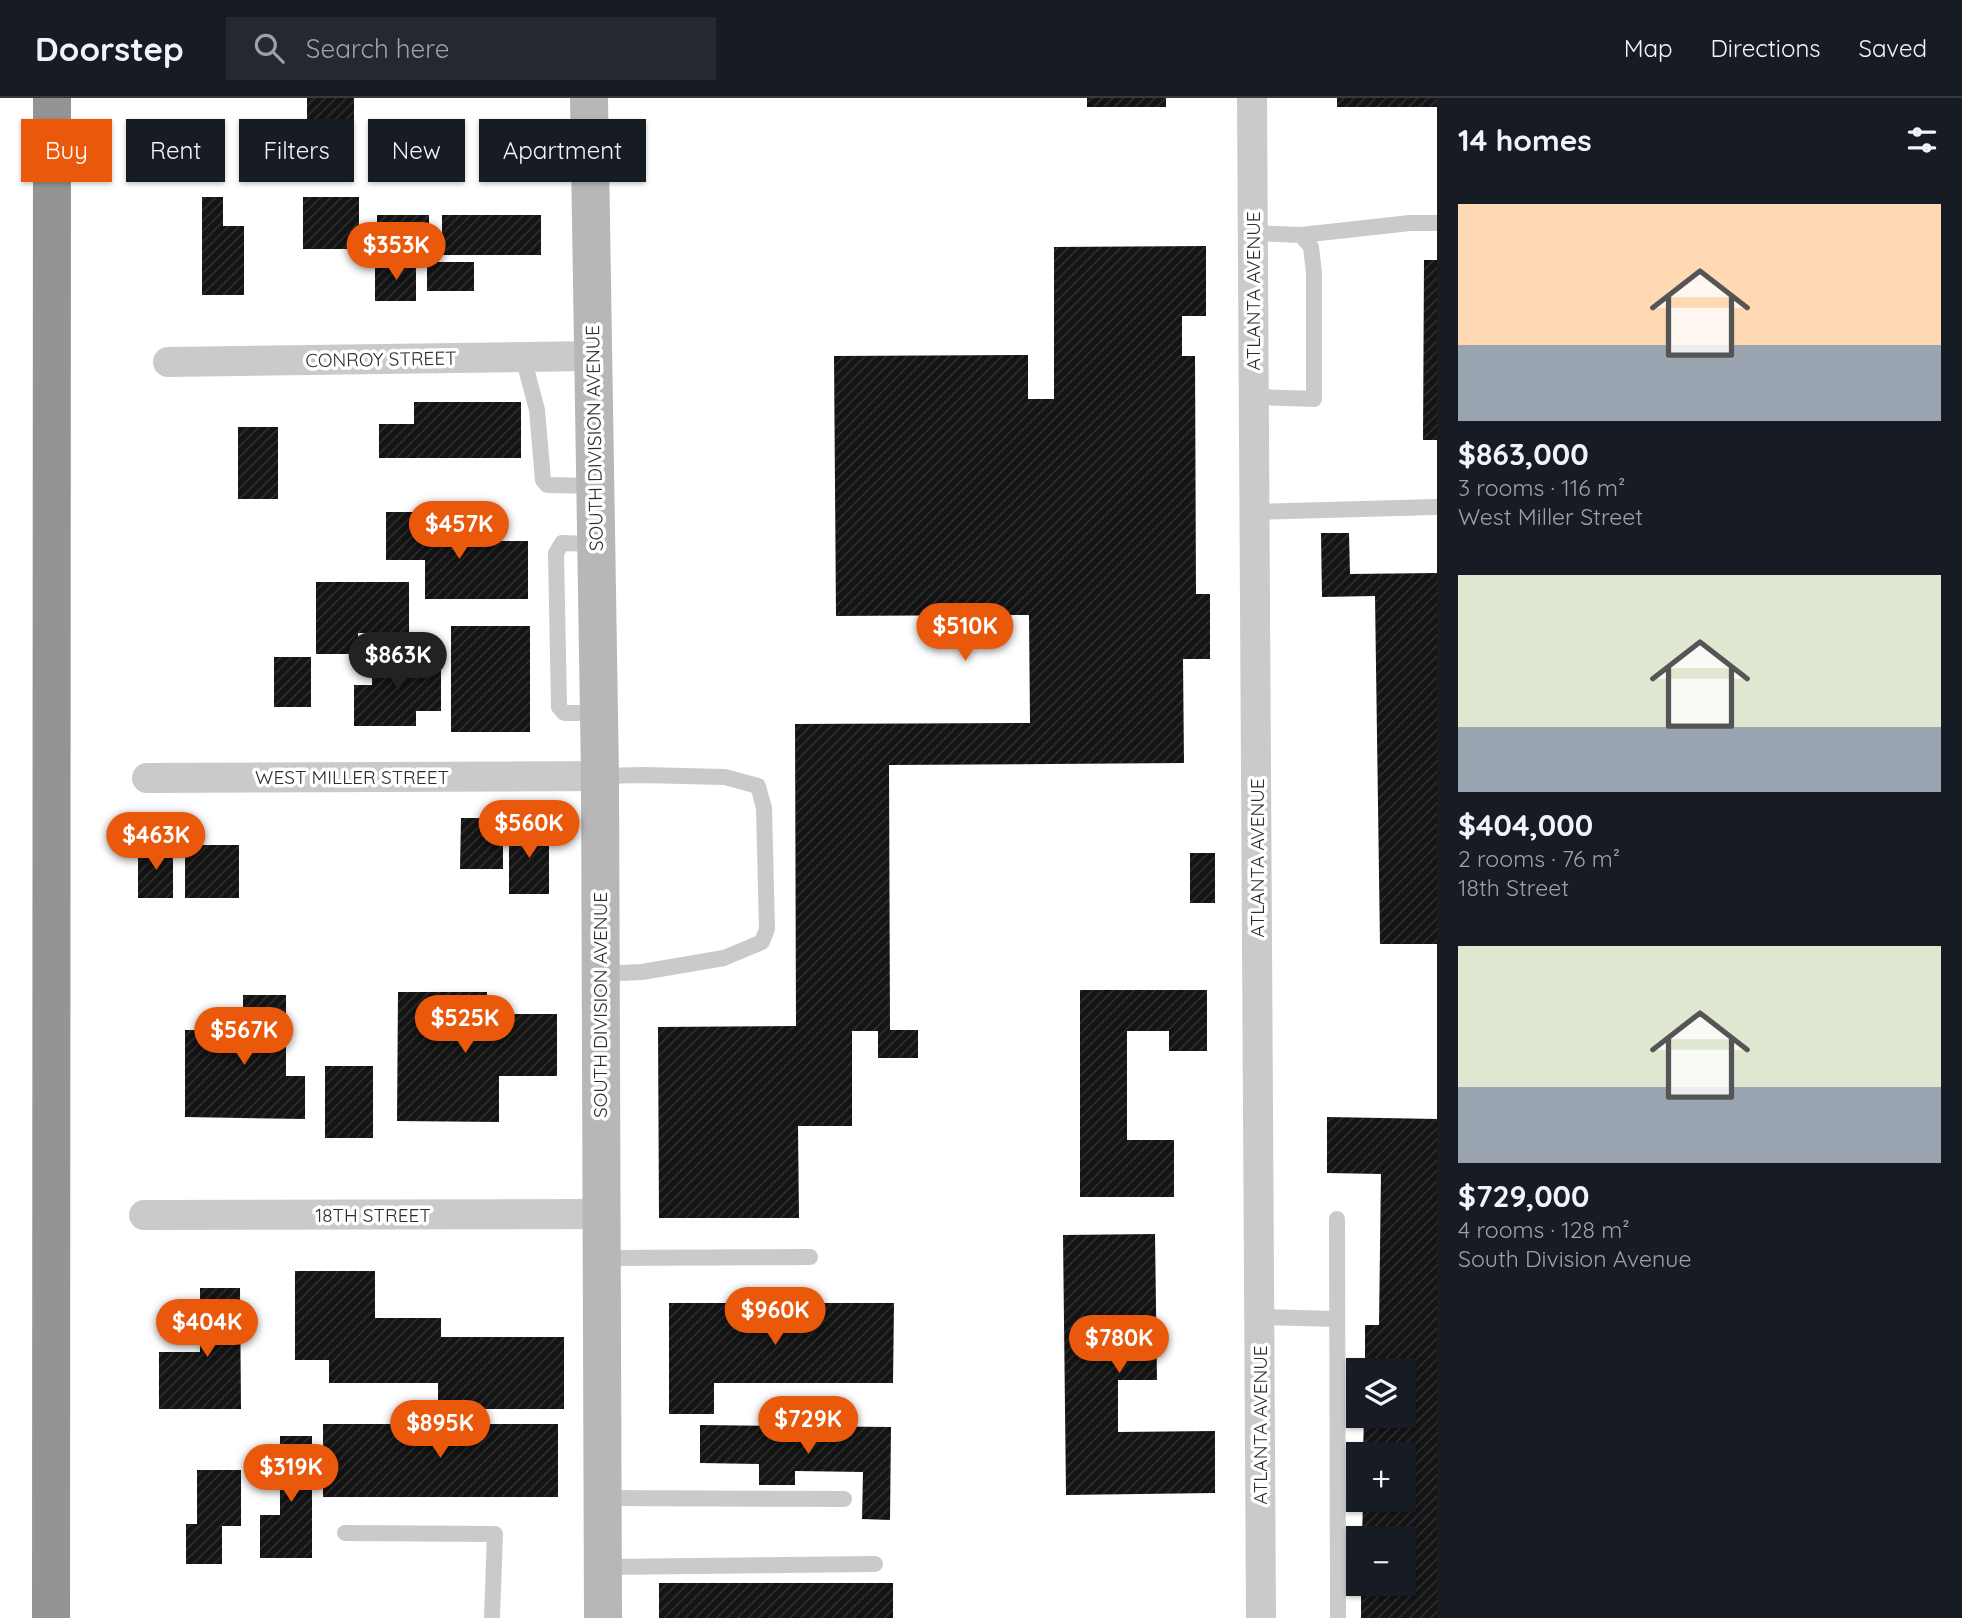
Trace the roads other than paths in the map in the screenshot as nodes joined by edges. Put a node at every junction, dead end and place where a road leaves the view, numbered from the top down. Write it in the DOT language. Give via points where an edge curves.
graph roads {
  1 [pos="52,98"];
  2 [pos="589,98"];
  3 [pos="1252,98"];
  4 [pos="1437,223"];
  5 [pos="1253,233"];
  6 [pos="1301,235"];
  7 [pos="593,356"];
  8 [pos="523,357"];
  9 [pos="168,362"];
  10 [pos="1254,397"];
  11 [pos="595,486"];
  12 [pos="1437,507"];
  13 [pos="1255,512"];
  14 [pos="600,776"];
  15 [pos="147,778"];
  16 [pos="600,974"];
  17 [pos="601,1214"];
  18 [pos="144,1215"];
  19 [pos="1336,1219"];
  20 [pos="810,1257"];
  21 [pos="601,1258"];
  22 [pos="1259,1317"];
  23 [pos="1337,1319"];
  24 [pos="602,1498"];
  25 [pos="844,1499"];
  26 [pos="345,1533"];
  27 [pos="875,1564"];
  28 [pos="602,1567"];
  29 [pos="51,1618"];
  30 [pos="492,1618"];
  31 [pos="603,1618"];
  32 [pos="1261,1618"];
  33 [pos="1338,1618"];
  1 -- 29 [label="highway"];
  2 -- 7 [label="street, SOUTH DIVISION AVENUE"];
  3 -- 5 [label="street, ATLANTA AVENUE"];
  4 -- 6 [label="lane"];
  5 -- 6 [label="lane"];
  5 -- 10 [label="street, ATLANTA AVENUE"];
  6 -- 10 [label="lane" via="1311,247 1314,273 1314,399"];
  7 -- 8 [label="street, CONROY STREET"];
  7 -- 11 [label="street, SOUTH DIVISION AVENUE"];
  8 -- 9 [label="street, CONROY STREET"];
  8 -- 11 [label="lane" via="537,410 543,480 547,485"];
  10 -- 13 [label="street, ATLANTA AVENUE"];
  11 -- 14 [label="street, SOUTH DIVISION AVENUE"];
  12 -- 13 [label="lane"];
  13 -- 22 [label="street, ATLANTA AVENUE"];
  14 -- 15 [label="street, WEST MILLER STREET"];
  14 -- 16 [label="street, SOUTH DIVISION AVENUE"];
  14 -- 16 [label="lane" via="725,777 758,786 765,808 767,929 762,943 724,958"];
  16 -- 17 [label="street, SOUTH DIVISION AVENUE"];
  17 -- 18 [label="street, 18TH STREET"];
  17 -- 21 [label="street, SOUTH DIVISION AVENUE"];
  19 -- 23 [label="lane"];
  20 -- 21 [label="lane"];
  21 -- 24 [label="street, SOUTH DIVISION AVENUE"];
  22 -- 23 [label="lane"];
  22 -- 32 [label="street, ATLANTA AVENUE"];
  23 -- 33 [label="lane"];
  24 -- 25 [label="lane"];
  24 -- 28 [label="street, SOUTH DIVISION AVENUE"];
  26 -- 30 [label="lane" via="495,1534"];
  27 -- 28 [label="lane"];
  28 -- 31 [label="street, SOUTH DIVISION AVENUE"];
}
